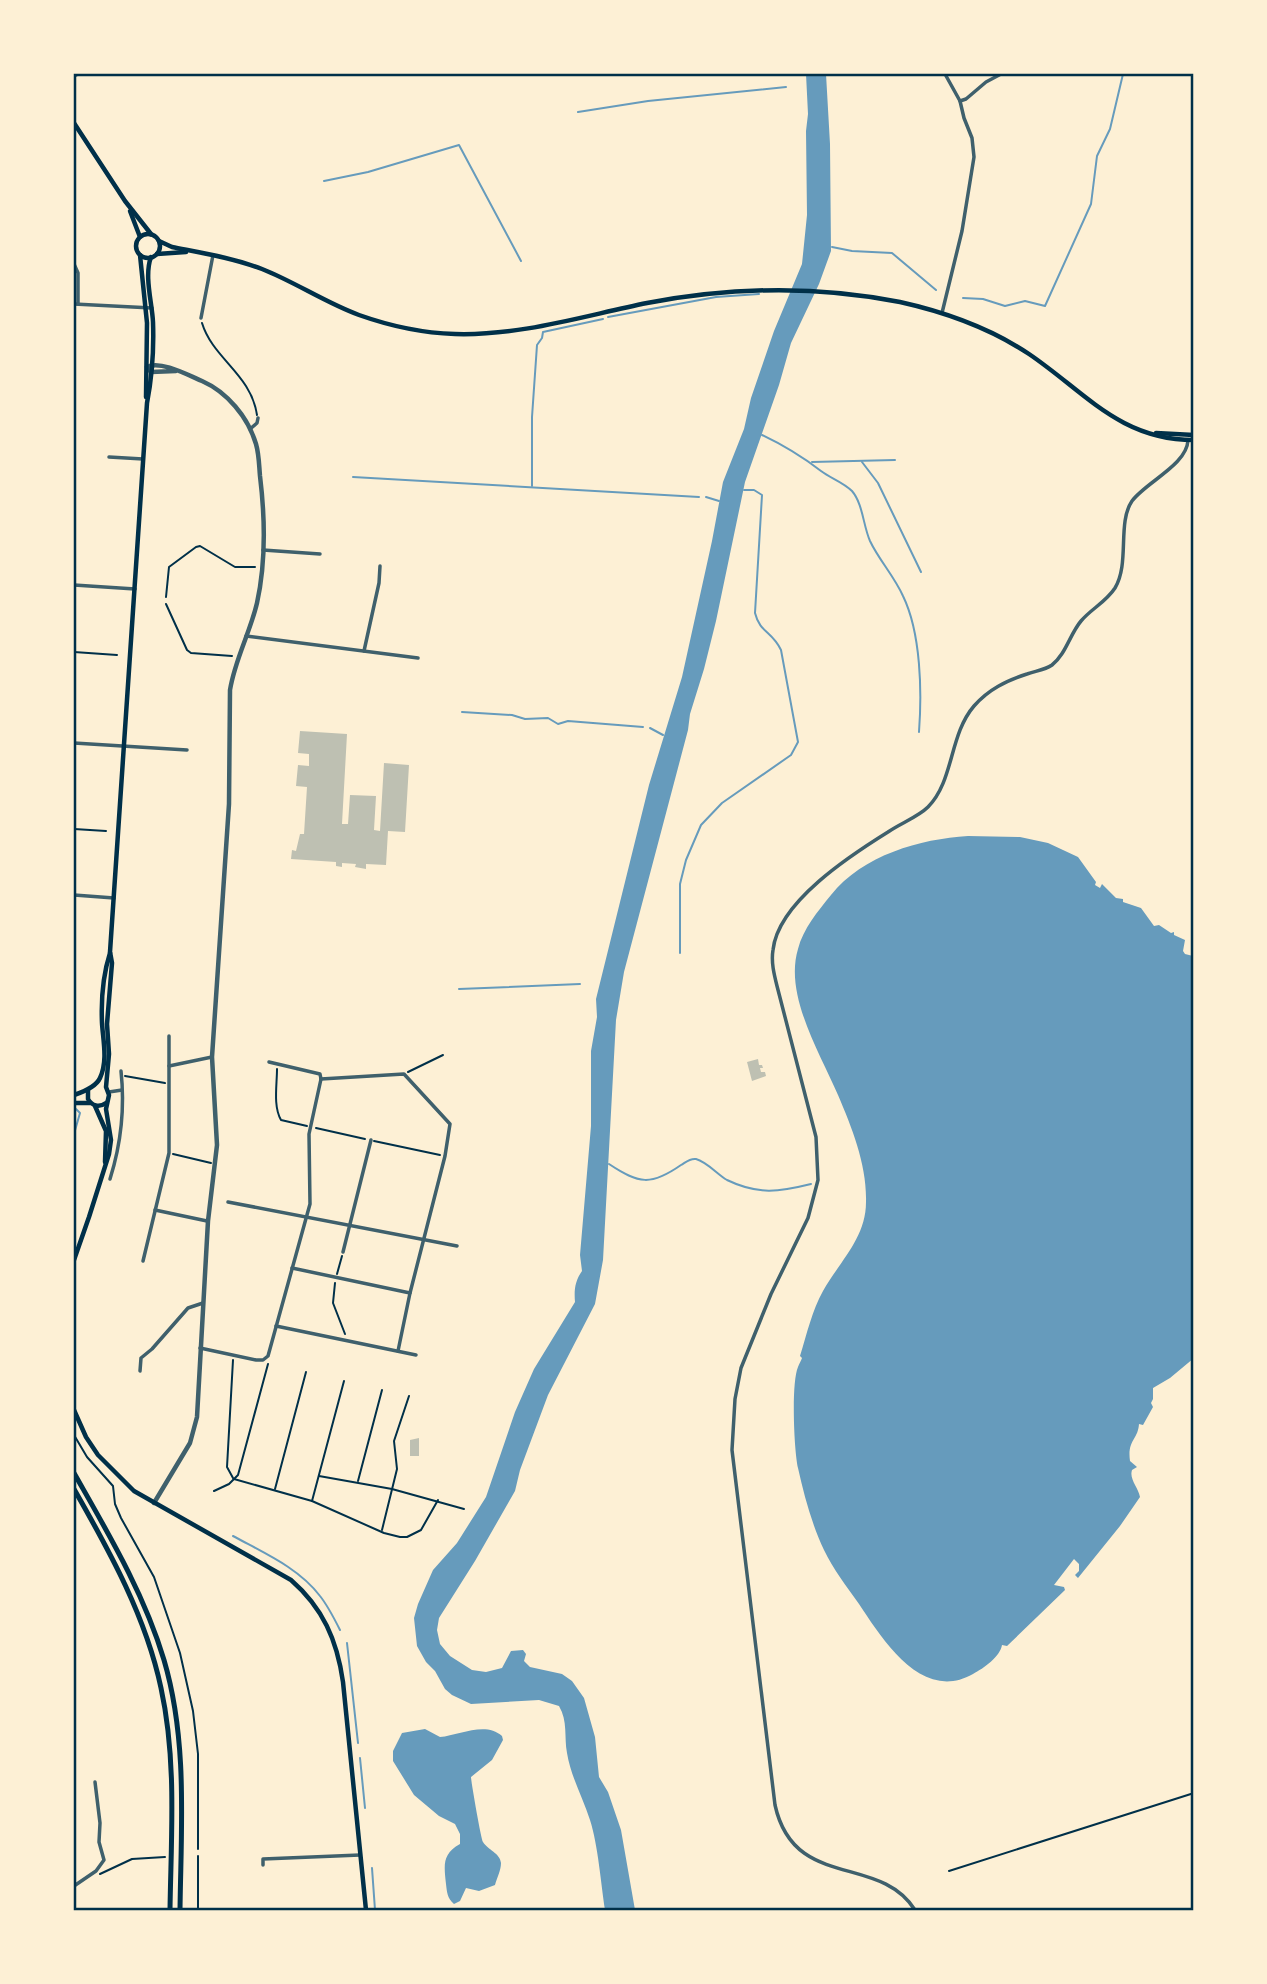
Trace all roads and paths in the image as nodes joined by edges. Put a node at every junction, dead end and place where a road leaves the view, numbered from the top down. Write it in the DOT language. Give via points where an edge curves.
graph roads {
  1 [pos="78,74"];
  2 [pos="945,74"];
  3 [pos="1001,74"];
  4 [pos="74,76"];
  5 [pos="960,101"];
  6 [pos="74,123"];
  7 [pos="76,130"];
  8 [pos="125,201"];
  9 [pos="151,234"];
  10 [pos="140,237"];
  11 [pos="159,241"];
  12 [pos="197,252"];
  13 [pos="140,255"];
  14 [pos="213,255"];
  15 [pos="154,256"];
  16 [pos="74,264"];
  17 [pos="76,304"];
  18 [pos="149,308"];
  19 [pos="942,313"];
  20 [pos="201,318"];
  21 [pos="149,365"];
  22 [pos="176,371"];
  23 [pos="151,372"];
  24 [pos="147,403"];
  25 [pos="258,418"];
  26 [pos="250,429"];
  27 [pos="1191,437"];
  28 [pos="109,457"];
  29 [pos="143,459"];
  30 [pos="263,550"];
  31 [pos="320,554"];
  32 [pos="380,566"];
  33 [pos="255,567"];
  34 [pos="74,585"];
  35 [pos="135,589"];
  36 [pos="166,597"];
  37 [pos="166,604"];
  38 [pos="246,636"];
  39 [pos="364,651"];
  40 [pos="74,652"];
  41 [pos="117,655"];
  42 [pos="234,656"];
  43 [pos="418,658"];
  44 [pos="74,743"];
  45 [pos="125,746"];
  46 [pos="187,750"];
  47 [pos="74,829"];
  48 [pos="106,831"];
  49 [pos="74,895"];
  50 [pos="114,898"];
  51 [pos="110,952"];
  52 [pos="169,1036"];
  53 [pos="443,1055"];
  54 [pos="212,1057"];
  55 [pos="269,1062"];
  56 [pos="278,1065"];
  57 [pos="169,1066"];
  58 [pos="121,1073"];
  59 [pos="404,1074"];
  60 [pos="321,1079"];
  61 [pos="96,1084"];
  62 [pos="169,1084"];
  63 [pos="88,1089"];
  64 [pos="108,1089"];
  65 [pos="122,1090"];
  66 [pos="74,1095"];
  67 [pos="74,1102"];
  68 [pos="106,1103"];
  69 [pos="92,1104"];
  70 [pos="310,1127"];
  71 [pos="371,1140"];
  72 [pos="169,1153"];
  73 [pos="445,1156"];
  74 [pos="105,1163"];
  75 [pos="212,1163"];
  76 [pos="110,1179"];
  77 [pos="228,1202"];
  78 [pos="155,1210"];
  79 [pos="307,1216"];
  80 [pos="208,1221"];
  81 [pos="351,1224"];
  82 [pos="423,1239"];
  83 [pos="457,1246"];
  84 [pos="343,1251"];
  85 [pos="74,1260"];
  86 [pos="143,1261"];
  87 [pos="292,1268"];
  88 [pos="336,1278"];
  89 [pos="410,1293"];
  90 [pos="203,1303"];
  91 [pos="276,1326"];
  92 [pos="347,1341"];
  93 [pos="200,1348"];
  94 [pos="398,1351"];
  95 [pos="233,1355"];
  96 [pos="416,1355"];
  97 [pos="268,1364"];
  98 [pos="140,1371"];
  99 [pos="306,1372"];
  100 [pos="344,1381"];
  101 [pos="382,1390"];
  102 [pos="409,1396"];
  103 [pos="74,1410"];
  104 [pos="74,1435"];
  105 [pos="74,1473"];
  106 [pos="319,1476"];
  107 [pos="234,1479"];
  108 [pos="357,1482"];
  109 [pos="74,1489"];
  110 [pos="392,1489"];
  111 [pos="214,1490"];
  112 [pos="275,1490"];
  113 [pos="438,1500"];
  114 [pos="312,1501"];
  115 [pos="154,1503"];
  116 [pos="464,1509"];
  117 [pos="382,1531"];
  118 [pos="95,1782"];
  119 [pos="1194,1793"];
  120 [pos="198,1849"];
  121 [pos="362,1855"];
  122 [pos="198,1856"];
  123 [pos="166,1857"];
  124 [pos="262,1865"];
  125 [pos="950,1871"];
  126 [pos="99,1875"];
  127 [pos="74,1886"];
  128 [pos="170,1910"];
  129 [pos="180,1910"];
  130 [pos="198,1910"];
  131 [pos="366,1910"];
  132 [pos="915,1910"];
  1 -- 4 [label="street"];
  2 -- 5 [label="street"];
  3 -- 5 [label="street"];
  5 -- 19 [label="street" via="974,158"];
  6 -- 7 [label="main road"];
  7 -- 8 [label="main road"];
  8 -- 9 [label="main road"];
  8 -- 10 [label="main road"];
  9 -- 10 [label="main road"];
  9 -- 11 [label="main road"];
  10 -- 13 [label="main road" via="136,244"];
  11 -- 12 [label="main road"];
  11 -- 15 [label="main road"];
  12 -- 14 [label="main road"];
  12 -- 15 [label="main road"];
  13 -- 15 [label="main road"];
  13 -- 18 [label="main road"];
  14 -- 19 [label="main road" via="259,268 360,316 453,334 541,327 695,295 780,289 893,301"];
  14 -- 20 [label="street"];
  15 -- 18 [label="main road" via="148,269"];
  16 -- 17 [label="street" via="78,273"];
  17 -- 18 [label="street"];
  18 -- 21 [label="main road"];
  19 -- 27 [label="main road" via="1008,341 1129,426"];
  20 -- 25 [label="path" via="209,339 251,391"];
  21 -- 22 [label="street"];
  21 -- 23 [label="main road"];
  21 -- 24 [label="main road"];
  22 -- 23 [label="street"];
  22 -- 26 [label="street" via="208,383 228,399"];
  23 -- 24 [label="main road"];
  24 -- 29 [label="main road"];
  25 -- 26 [label="street"];
  26 -- 30 [label="street" via="257,446 263,498"];
  27 -- 132 [label="street" via="1181,457 1128,507 1124,557 1116,586 1082,620 1057,659 1044,669 1002,683 975,705 958,730 930,806 819,880 793,909 773,949 772,965 816,1137 819,1168 808,1219 750,1345 733,1415 735,1480 775,1805 784,1833 809,1858 888,1885"];
  28 -- 29 [label="street"];
  29 -- 35 [label="main road"];
  30 -- 31 [label="street"];
  30 -- 38 [label="street" via="257,600"];
  32 -- 39 [label="street"];
  33 -- 36 [label="path" via="235,567 196,547 169,567"];
  34 -- 35 [label="street"];
  35 -- 45 [label="main road"];
  37 -- 42 [label="path" via="187,650"];
  38 -- 39 [label="street"];
  38 -- 54 [label="street" via="230,690 229,816"];
  39 -- 43 [label="street"];
  40 -- 41 [label="path"];
  44 -- 45 [label="street"];
  45 -- 46 [label="street"];
  45 -- 50 [label="main road"];
  47 -- 48 [label="path"];
  49 -- 50 [label="street"];
  50 -- 51 [label="main road"];
  51 -- 61 [label="main road" via="102,994 102,1074"];
  51 -- 64 [label="main road"];
  52 -- 57 [label="street"];
  53 -- 59 [label="path"];
  54 -- 57 [label="street"];
  54 -- 80 [label="street" via="217,1145"];
  55 -- 56 [label="street"];
  56 -- 60 [label="street" via="320,1074"];
  56 -- 70 [label="path" via="279,1117"];
  57 -- 62 [label="street"];
  58 -- 62 [label="path"];
  58 -- 65 [label="street"];
  59 -- 60 [label="street"];
  59 -- 73 [label="street" via="448,1120"];
  60 -- 70 [label="street"];
  61 -- 63 [label="main road"];
  61 -- 64 [label="main road"];
  62 -- 72 [label="street"];
  63 -- 66 [label="main road"];
  63 -- 69 [label="main road"];
  64 -- 65 [label="street"];
  64 -- 68 [label="main road"];
  65 -- 76 [label="street" via="121,1127"];
  67 -- 69 [label="main road"];
  68 -- 69 [label="main road"];
  68 -- 74 [label="main road" via="112,1131"];
  69 -- 74 [label="main road" via="106,1131"];
  70 -- 71 [label="path"];
  70 -- 79 [label="street"];
  71 -- 73 [label="path"];
  71 -- 81 [label="street"];
  72 -- 75 [label="path"];
  72 -- 78 [label="street"];
  73 -- 82 [label="street"];
  74 -- 85 [label="main road"];
  77 -- 79 [label="street"];
  78 -- 80 [label="street"];
  78 -- 86 [label="street"];
  79 -- 81 [label="street"];
  79 -- 87 [label="street"];
  80 -- 90 [label="street"];
  81 -- 82 [label="street"];
  81 -- 84 [label="street"];
  82 -- 83 [label="street"];
  82 -- 89 [label="street"];
  84 -- 88 [label="path"];
  87 -- 88 [label="street"];
  87 -- 91 [label="street"];
  88 -- 89 [label="street"];
  88 -- 92 [label="path" via="333,1303"];
  89 -- 94 [label="street"];
  90 -- 93 [label="street"];
  90 -- 98 [label="street" via="188,1308 141,1358"];
  91 -- 92 [label="street"];
  91 -- 95 [label="street" via="264,1360"];
  92 -- 94 [label="street"];
  93 -- 95 [label="street"];
  93 -- 115 [label="street" via="193,1436"];
  94 -- 96 [label="street"];
  95 -- 107 [label="path" via="227,1466"];
  97 -- 107 [label="path"];
  99 -- 112 [label="path"];
  100 -- 106 [label="path"];
  101 -- 108 [label="path"];
  102 -- 110 [label="path" via="394,1441 397,1469"];
  103 -- 115 [label="main road" via="98,1455 134,1491"];
  104 -- 120 [label="path" via="113,1486 115,1504 154,1577 180,1653 198,1754"];
  105 -- 129 [label="highway" via="121,1555 165,1662 181,1770"];
  106 -- 108 [label="path"];
  106 -- 114 [label="path"];
  107 -- 111 [label="path"];
  107 -- 112 [label="path"];
  108 -- 110 [label="path"];
  109 -- 128 [label="highway" via="145,1629 162,1689 171,1772"];
  110 -- 113 [label="path"];
  110 -- 117 [label="path"];
  112 -- 114 [label="path"];
  113 -- 116 [label="path"];
  113 -- 117 [label="path" via="421,1530 412,1535 400,1537"];
  114 -- 117 [label="path"];
  115 -- 121 [label="main road" via="291,1580 325,1620 340,1662"];
  118 -- 127 [label="street" via="104,1860"];
  119 -- 125 [label="path"];
  121 -- 124 [label="street" via="263,1859"];
  121 -- 131 [label="main road"];
  122 -- 130 [label="path"];
  123 -- 126 [label="path" via="132,1859"];
}
